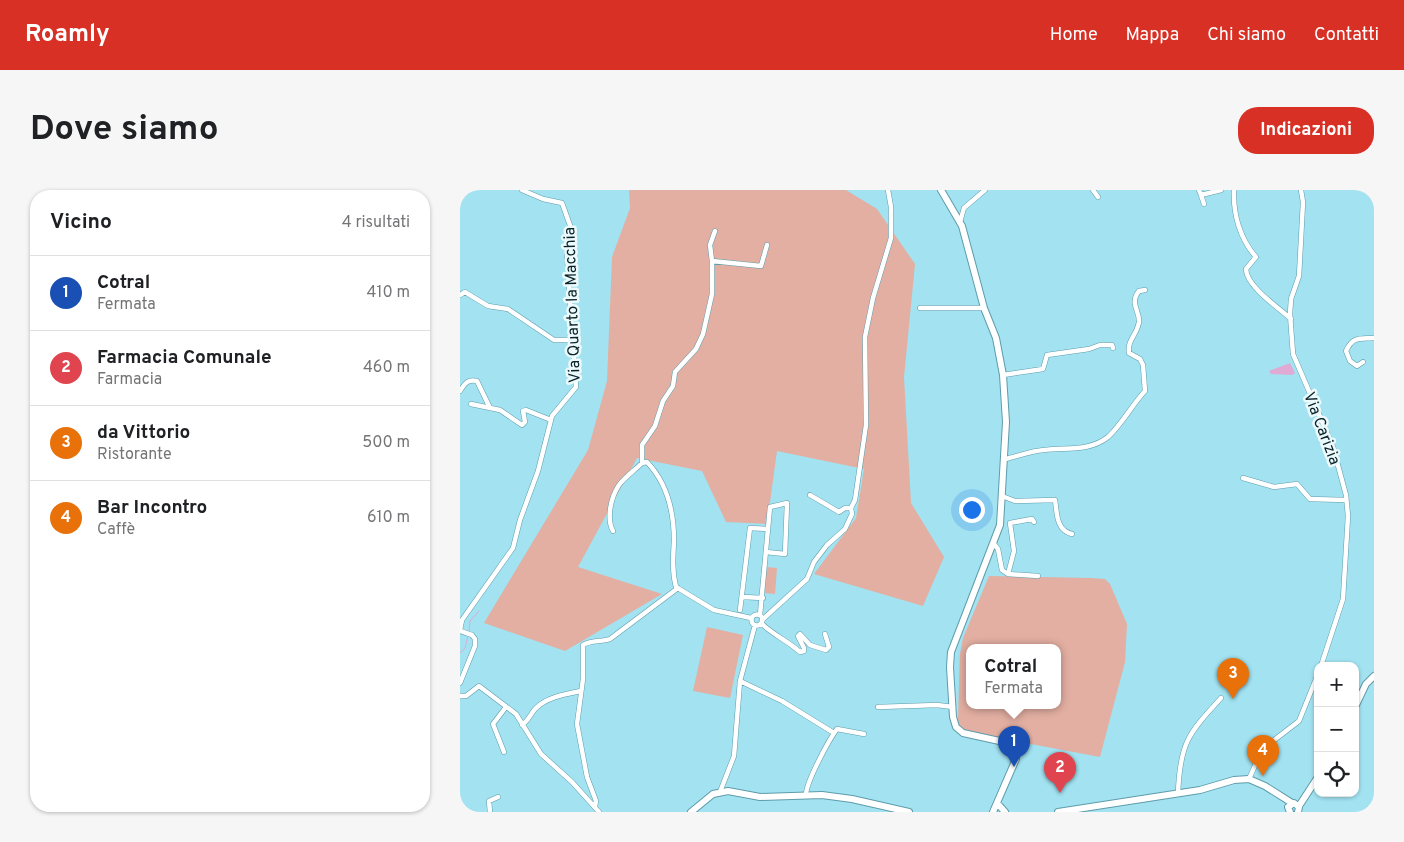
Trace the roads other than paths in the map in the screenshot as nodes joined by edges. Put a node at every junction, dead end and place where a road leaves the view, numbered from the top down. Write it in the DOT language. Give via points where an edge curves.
graph roads {
  1 [pos="522,190"];
  2 [pos="888,190"];
  3 [pos="941,190"];
  4 [pos="985,190"];
  5 [pos="1093,190"];
  6 [pos="1221,190"];
  7 [pos="1234,190"];
  8 [pos="1301,190"];
  9 [pos="1200,192"];
  10 [pos="1098,197"];
  11 [pos="1204,204"];
  12 [pos="960,222"];
  13 [pos="715,231"];
  14 [pos="767,245"];
  15 [pos="712,261"];
  16 [pos="1145,290"];
  17 [pos="460,295"];
  18 [pos="920,308"];
  19 [pos="984,308"];
  20 [pos="1291,319"];
  21 [pos="572,340"];
  22 [pos="1371,340"];
  23 [pos="1113,348"];
  24 [pos="1363,362"];
  25 [pos="1003,375"];
  26 [pos="460,391"];
  27 [pos="471,404"];
  28 [pos="490,408"];
  29 [pos="551,420"];
  30 [pos="1006,459"];
  31 [pos="642,462"];
  32 [pos="1243,478"];
  33 [pos="810,495"];
  34 [pos="1002,496"];
  35 [pos="1346,500"];
  36 [pos="851,508"];
  37 [pos="1034,522"];
  38 [pos="768,529"];
  39 [pos="613,531"];
  40 [pos="1072,534"];
  41 [pos="994,544"];
  42 [pos="766,552"];
  43 [pos="1008,574"];
  44 [pos="1038,576"];
  45 [pos="678,588"];
  46 [pos="742,597"];
  47 [pos="763,598"];
  48 [pos="740,610"];
  49 [pos="751,618"];
  50 [pos="761,619"];
  51 [pos="755,625"];
  52 [pos="460,630"];
  53 [pos="825,634"];
  54 [pos="1322,662"];
  55 [pos="1374,676"];
  56 [pos="740,681"];
  57 [pos="460,682"];
  58 [pos="1314,684"];
  59 [pos="581,691"];
  60 [pos="460,696"];
  61 [pos="1221,698"];
  62 [pos="1359,699"];
  63 [pos="506,707"];
  64 [pos="878,707"];
  65 [pos="953,708"];
  66 [pos="522,725"];
  67 [pos="834,733"];
  68 [pos="864,734"];
  69 [pos="504,752"];
  70 [pos="1250,779"];
  71 [pos="1314,782"];
  72 [pos="720,792"];
  73 [pos="1178,793"];
  74 [pos="806,794"];
  75 [pos="498,796"];
  76 [pos="997,803"];
  77 [pos="595,806"];
  78 [pos="1295,808"];
  79 [pos="490,812"];
  80 [pos="598,812"];
  81 [pos="691,812"];
  82 [pos="909,812"];
  83 [pos="993,812"];
  84 [pos="1005,812"];
  85 [pos="1058,812"];
  1 -- 21 [label="street, Via Quarto la Macchia" via="562,203 568,217 571,228 567,255"];
  2 -- 36 [label="street" via="891,238 872,298 865,336 866,425 855,500"];
  3 -- 12 [label="main road"];
  4 -- 12 [label="street" via="964,208"];
  5 -- 10 [label="street"];
  6 -- 9 [label="street"];
  7 -- 20 [label="street" via="1238,226 1256,257 1246,269 1248,277 1261,294"];
  8 -- 20 [label="street, Via Carizia" via="1304,202 1300,258 1291,299"];
  9 -- 11 [label="street"];
  12 -- 19 [label="main road"];
  13 -- 15 [label="street" via="710,245"];
  14 -- 15 [label="street" via="760,266"];
  15 -- 31 [label="street" via="712,294 703,334 696,349 675,372 673,386 642,446"];
  16 -- 30 [label="street" via="1136,296 1139,323 1128,346 1129,353 1140,359 1144,368 1145,391 1109,436 1082,448 1042,450"];
  17 -- 21 [label="street" via="465,292 488,306 508,309 554,340"];
  18 -- 19 [label="street"];
  19 -- 25 [label="main road" via="996,338"];
  20 -- 35 [label="street, Via Carizia" via="1293,354 1333,447"];
  21 -- 29 [label="street, Via Quarto la Macchia" via="576,387"];
  22 -- 24 [label="street" via="1357,338 1350,342 1346,351 1350,361 1357,366"];
  23 -- 25 [label="street" via="1112,345 1100,345 1089,350 1047,355 1043,369"];
  25 -- 30 [label="main road"];
  26 -- 28 [label="street" via="466,382 477,381"];
  27 -- 28 [label="street"];
  28 -- 29 [label="street" via="500,410 522,425 523,411 526,410"];
  29 -- 52 [label="street, Via Quarto la Macchia" via="513,548 462,620"];
  30 -- 34 [label="main road"];
  31 -- 39 [label="street" via="616,491 609,524"];
  31 -- 45 [label="street" via="657,473 670,504 674,577"];
  32 -- 35 [label="street" via="1274,487 1297,484 1310,499"];
  33 -- 36 [label="street" via="840,512"];
  34 -- 40 [label="street" via="1015,501 1055,500 1060,526"];
  34 -- 41 [label="main road" via="1000,525"];
  35 -- 54 [label="street, Via Carizia" via="1343,599"];
  36 -- 50 [label="street" via="852,514 845,529 823,550 807,578"];
  37 -- 43 [label="street" via="1032,519 1010,522 1014,551"];
  38 -- 42 [label="street"];
  38 -- 42 [label="street" via="770,507 786,502 785,554"];
  38 -- 46 [label="street" via="750,528"];
  41 -- 43 [label="street" via="1002,570"];
  41 -- 65 [label="main road" via="953,645 950,667"];
  42 -- 47 [label="street"];
  43 -- 44 [label="street"];
  45 -- 49 [label="street" via="714,610"];
  45 -- 59 [label="street" via="610,638 583,645"];
  46 -- 47 [label="street"];
  46 -- 48 [label="street"];
  47 -- 50 [label="street"];
  49 -- 50 [label="street" via="755,615"];
  49 -- 51 [label="street"];
  50 -- 51 [label="street"];
  50 -- 53 [label="street" via="773,635 800,652 804,651 798,641 800,634 810,644 826,650 830,647"];
  51 -- 56 [label="street"];
  52 -- 57 [label="street" via="475,639"];
  55 -- 62 [label="main road"];
  56 -- 67 [label="street"];
  56 -- 72 [label="street" via="734,756"];
  58 -- 70 [label="street" via="1299,721 1274,740 1256,761"];
  59 -- 66 [label="street" via="550,700 534,709"];
  59 -- 77 [label="street" via="577,724"];
  60 -- 63 [label="street" via="466,696 479,686"];
  61 -- 73 [label="street" via="1192,729 1187,740"];
  63 -- 66 [label="street" via="516,714"];
  63 -- 69 [label="street" via="493,724"];
  64 -- 65 [label="street" via="937,705"];
  65 -- 76 [label="main road" via="955,725 960,732 1004,742 1016,751 1016,759"];
  66 -- 77 [label="street" via="541,754"];
  67 -- 68 [label="street" via="840,728"];
  67 -- 74 [label="street" via="806,786"];
  70 -- 73 [label="main road"];
  70 -- 78 [label="main road"];
  71 -- 78 [label="main road"];
  72 -- 74 [label="main road" via="736,791 760,797"];
  72 -- 81 [label="main road"];
  73 -- 85 [label="main road"];
  74 -- 82 [label="main road" via="852,799"];
  75 -- 79 [label="street" via="489,801"];
  76 -- 83 [label="main road"];
  76 -- 84 [label="main road"];
  77 -- 80 [label="street"];
  83 -- 84 [label="main road"];
}
